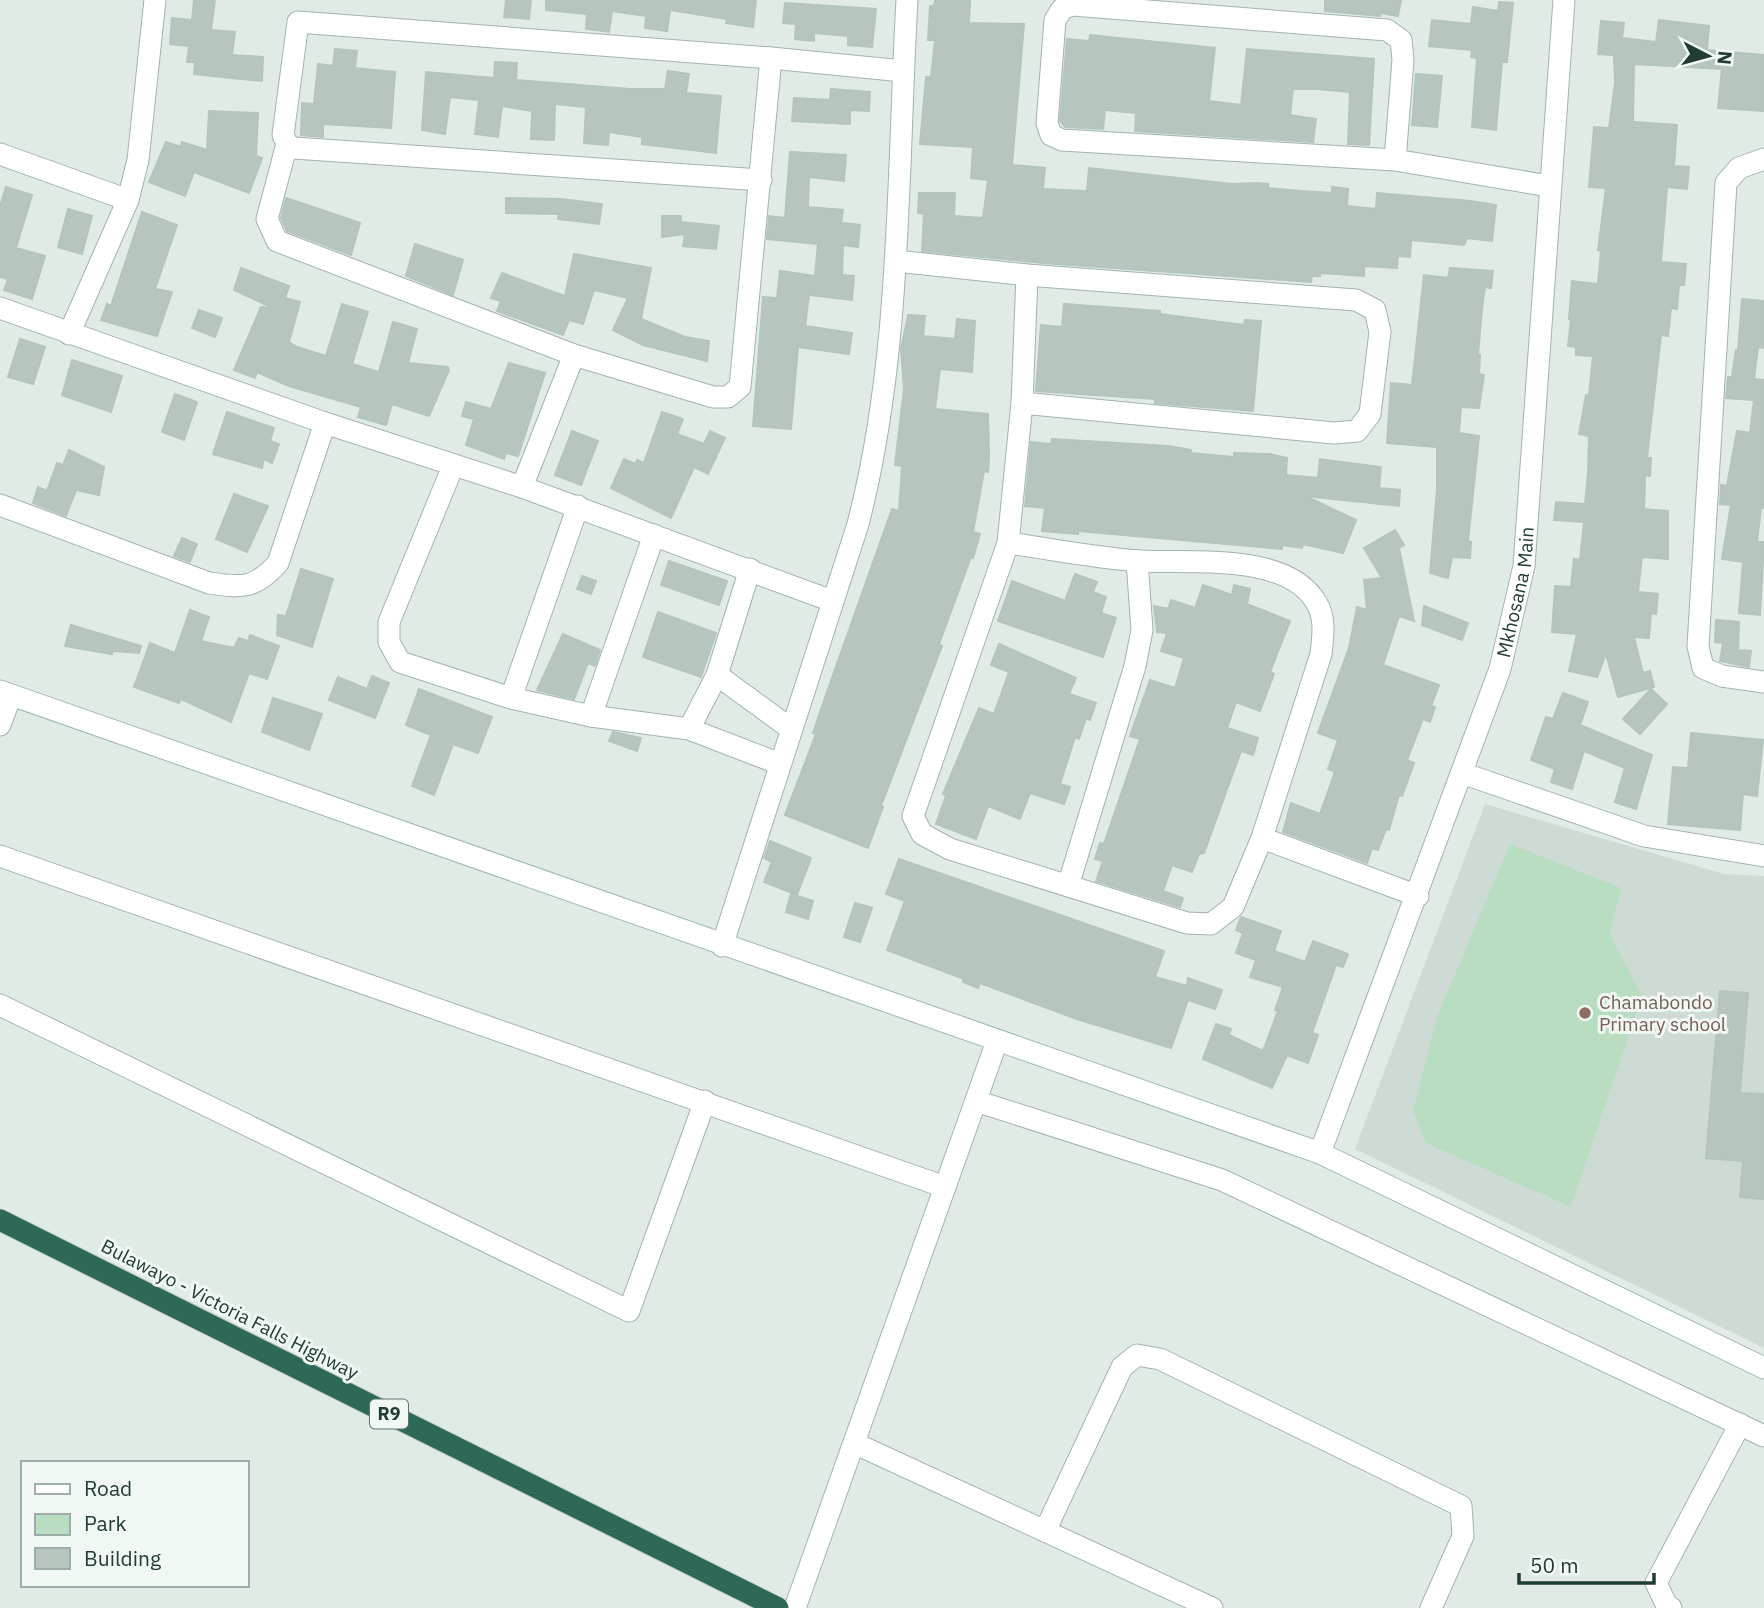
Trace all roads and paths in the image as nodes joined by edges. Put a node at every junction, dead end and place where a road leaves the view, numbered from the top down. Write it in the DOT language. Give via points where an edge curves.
graph roads {
  1 [pos="155,0"];
  2 [pos="907,0"];
  3 [pos="1564,0"];
  4 [pos="771,58"];
  5 [pos="903,71"];
  6 [pos="287,144"];
  7 [pos="0,154"];
  8 [pos="1764,159"];
  9 [pos="1395,160"];
  10 [pos="761,180"];
  11 [pos="1549,186"];
  12 [pos="128,200"];
  13 [pos="896,261"];
  14 [pos="1027,275"];
  15 [pos="0,308"];
  16 [pos="69,334"];
  17 [pos="574,355"];
  18 [pos="1022,403"];
  19 [pos="324,423"];
  20 [pos="453,466"];
  21 [pos="522,486"];
  22 [pos="0,505"];
  23 [pos="578,506"];
  24 [pos="654,535"];
  25 [pos="1008,543"];
  26 [pos="1137,561"];
  27 [pos="750,569"];
  28 [pos="832,601"];
  29 [pos="718,675"];
  30 [pos="1764,682"];
  31 [pos="5,693"];
  32 [pos="511,698"];
  33 [pos="591,716"];
  34 [pos="0,725"];
  35 [pos="689,729"];
  36 [pos="791,729"];
  37 [pos="779,764"];
  38 [pos="1462,773"];
  39 [pos="1262,838"];
  40 [pos="0,856"];
  41 [pos="1764,856"];
  42 [pos="1068,886"];
  43 [pos="1418,896"];
  44 [pos="722,946"];
  45 [pos="0,1006"];
  46 [pos="997,1041"];
  47 [pos="705,1101"];
  48 [pos="976,1101"];
  49 [pos="1320,1153"];
  50 [pos="945,1187"];
  51 [pos="0,1220"];
  52 [pos="1764,1368"];
  53 [pos="1740,1424"];
  54 [pos="1764,1436"];
  55 [pos="854,1443"];
  56 [pos="1045,1531"];
  57 [pos="778,1608"];
  58 [pos="794,1608"];
  59 [pos="1212,1608"];
  60 [pos="1431,1608"];
  61 [pos="1671,1608"];
  1 -- 12 [label="street" via="138,160"];
  2 -- 5 [label="street"];
  3 -- 11 [label="street, Mkhosana Main"];
  4 -- 5 [label="street"];
  4 -- 6 [label="street" via="298,22 283,135"];
  4 -- 10 [label="street"];
  5 -- 13 [label="street"];
  6 -- 10 [label="street"];
  6 -- 17 [label="street" via="267,219 277,241"];
  7 -- 12 [label="street"];
  8 -- 30 [label="street" via="1740,168 1726,183 1698,646 1703,668 1722,676"];
  9 -- 9 [label="street" via="1062,140 1051,135 1047,123 1055,20 1062,9 1073,5 1387,30 1401,40 1403,60"];
  9 -- 11 [label="street"];
  10 -- 17 [label="street" via="740,387 728,397 713,397"];
  11 -- 38 [label="street, Mkhosana Main" via="1524,566 1500,668"];
  12 -- 16 [label="street"];
  13 -- 14 [label="street"];
  13 -- 28 [label="street" via="874,461"];
  14 -- 18 [label="street"];
  14 -- 18 [label="street" via="1356,300 1375,310 1380,332 1370,414 1357,431 1334,433"];
  15 -- 16 [label="street"];
  16 -- 19 [label="street"];
  17 -- 21 [label="street"];
  18 -- 25 [label="street"];
  19 -- 20 [label="street"];
  19 -- 22 [label="street" via="278,563 262,580 238,587 209,583"];
  20 -- 21 [label="street"];
  20 -- 32 [label="street" via="389,622 389,642 400,662"];
  21 -- 23 [label="street"];
  23 -- 24 [label="street"];
  23 -- 32 [label="street"];
  24 -- 27 [label="street"];
  24 -- 33 [label="street"];
  25 -- 26 [label="street"];
  25 -- 42 [label="street" via="913,816 922,834 950,849"];
  26 -- 39 [label="street" via="1266,567 1291,578 1316,601 1324,625 1321,654"];
  26 -- 42 [label="street" via="1142,630 1135,666"];
  27 -- 28 [label="street"];
  27 -- 29 [label="street"];
  28 -- 36 [label="street"];
  29 -- 35 [label="street"];
  29 -- 36 [label="street"];
  31 -- 34 [label="street"];
  31 -- 44 [label="street"];
  32 -- 33 [label="street"];
  33 -- 35 [label="street"];
  35 -- 37 [label="street"];
  36 -- 37 [label="street"];
  37 -- 44 [label="street"];
  38 -- 41 [label="street" via="1644,836"];
  38 -- 43 [label="street, Mkhosana Main"];
  39 -- 42 [label="street" via="1233,907 1211,924 1187,923"];
  39 -- 43 [label="street"];
  40 -- 47 [label="street"];
  43 -- 49 [label="street, Mkhosana Main"];
  44 -- 46 [label="street"];
  45 -- 47 [label="street" via="629,1311"];
  46 -- 48 [label="street"];
  46 -- 49 [label="street"];
  47 -- 50 [label="street"];
  48 -- 50 [label="street"];
  48 -- 53 [label="street" via="1222,1180"];
  49 -- 52 [label="street"];
  50 -- 55 [label="street"];
  51 -- 57 [label="highway, Bulawayo - Victoria Falls Highway / R9"];
  53 -- 54 [label="street"];
  53 -- 61 [label="street" via="1656,1583"];
  55 -- 56 [label="street"];
  55 -- 58 [label="street"];
  56 -- 59 [label="street"];
  56 -- 60 [label="street" via="1122,1367 1137,1355 1160,1359 1461,1506 1463,1536"];
}
